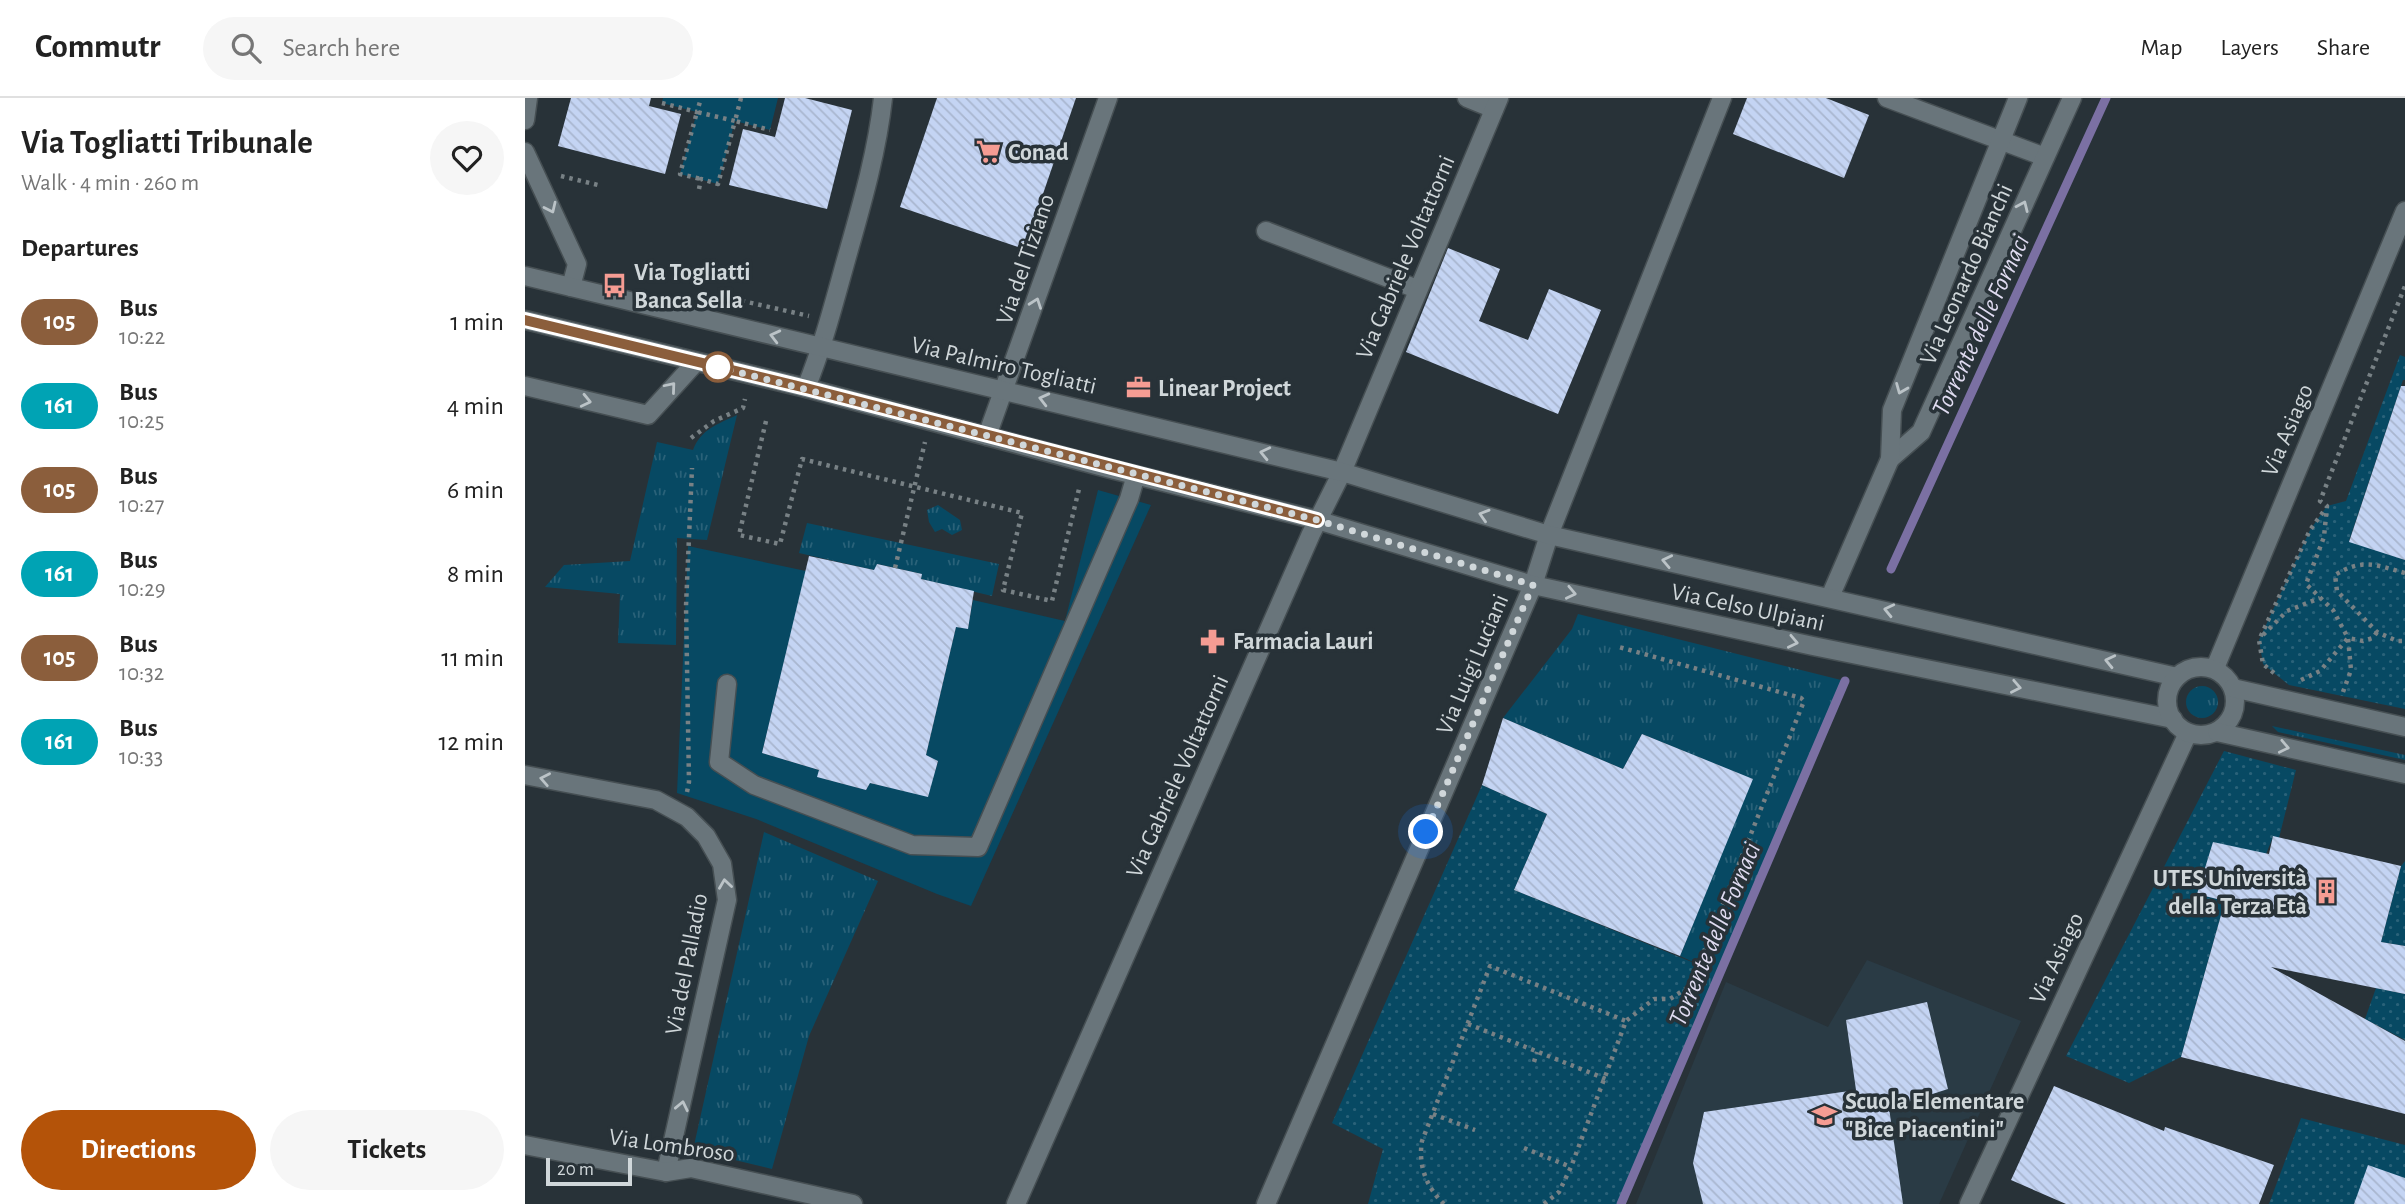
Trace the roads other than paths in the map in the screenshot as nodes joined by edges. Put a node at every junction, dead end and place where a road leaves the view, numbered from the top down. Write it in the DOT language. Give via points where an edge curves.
graph roads {
  1 [pos="528,98"];
  2 [pos="883,98"];
  3 [pos="1108,98"];
  4 [pos="1467,98"];
  5 [pos="1722,98"];
  6 [pos="1888,98"];
  7 [pos="2018,98"];
  8 [pos="2072,98"];
  9 [pos="1496,103"];
  10 [pos="525,120"];
  11 [pos="1999,139"];
  12 [pos="2045,157"];
  13 [pos="529,160"];
  14 [pos="2405,211"];
  15 [pos="1266,231"];
  16 [pos="525,276"];
  17 [pos="571,287"];
  18 [pos="1417,289"];
  19 [pos="525,320"];
  20 [pos="822,348"];
  21 [pos="696,362"];
  22 [pos="525,386"];
  23 [pos="806,388"];
  24 [pos="1005,390"];
  25 [pos="987,436"];
  26 [pos="1890,459"];
  27 [pos="1342,471"];
  28 [pos="1136,475"];
  29 [pos="1317,520"];
  30 [pos="1549,536"];
  31 [pos="1533,585"];
  32 [pos="1830,597"];
  33 [pos="2215,668"];
  34 [pos="2177,677"];
  35 [pos="727,684"];
  36 [pos="2233,688"];
  37 [pos="2173,719"];
  38 [pos="2405,727"];
  39 [pos="2217,732"];
  40 [pos="2188,733"];
  41 [pos="2405,774"];
  42 [pos="525,775"];
  43 [pos="525,1145"];
  44 [pos="666,1172"];
  45 [pos="853,1204"];
  46 [pos="1016,1204"];
  47 [pos="1266,1204"];
  48 [pos="1969,1204"];
  1 -- 10 [label="street"];
  2 -- 20 [label="street" via="879,135"];
  24 -- 3 [label="street, Via del Tiziano, one-way"];
  4 -- 9 [label="street"];
  5 -- 30 [label="street, Via Luigi Luciani"];
  6 -- 11 [label="street"];
  7 -- 11 [label="street, Via Leonardo Bianchi"];
  8 -- 12 [label="street, Via Leonardo Bianchi"];
  9 -- 18 [label="street, Via Gabriele Voltattorni"];
  11 -- 12 [label="street"];
  11 -- 26 [label="street, Via Leonardo Bianchi, one-way" via="1892,411"];
  26 -- 12 [label="street, Via Leonardo Bianchi, one-way" via="1921,432"];
  13 -- 17 [label="street, one-way" via="577,264"];
  14 -- 33 [label="street, Via Asiago"];
  15 -- 18 [label="street"];
  16 -- 17 [label="street, Via Palmiro Togliatti"];
  20 -- 17 [label="street, Via Palmiro Togliatti, one-way"];
  18 -- 27 [label="street, Via Gabriele Voltattorni"];
  19 -- 21 [label="street"];
  20 -- 23 [label="street"];
  20 -- 24 [label="street, Via Palmiro Togliatti"];
  22 -- 21 [label="street, one-way" via="648,415"];
  21 -- 23 [label="street"];
  23 -- 25 [label="street"];
  24 -- 25 [label="street, Via del Tiziano"];
  27 -- 24 [label="street, Via Palmiro Togliatti, one-way"];
  25 -- 28 [label="street"];
  26 -- 32 [label="street, Via Leonardo Bianchi"];
  27 -- 29 [label="street, Via Gabriele Voltattorni"];
  30 -- 27 [label="street, Via Palmiro Togliatti, one-way"];
  28 -- 29 [label="street"];
  28 -- 35 [label="street" via="978,847 912,845 754,785 719,762"];
  29 -- 31 [label="street, Via Celso Ulpiani"];
  29 -- 46 [label="street, Via Gabriele Voltattorni"];
  30 -- 31 [label="street, Via Luigi Luciani"];
  32 -- 30 [label="street, Via Celso Ulpiani, one-way"];
  31 -- 37 [label="street, Via Celso Ulpiani, one-way"];
  31 -- 47 [label="street, Via Luigi Luciani"];
  34 -- 32 [label="street, Via Celso Ulpiani, one-way"];
  33 -- 34 [label="street" via="2196,667"];
  33 -- 36 [label="street"];
  34 -- 37 [label="street" via="2167,696"];
  36 -- 38 [label="street"];
  36 -- 39 [label="street" via="2234,710"];
  37 -- 40 [label="street"];
  39 -- 40 [label="street"];
  39 -- 41 [label="street, one-way"];
  40 -- 48 [label="street, Via Asiago"];
  44 -- 42 [label="street, Via del Palladio, one-way" via="727,900 722,864 706,836 687,817 656,800"];
  43 -- 44 [label="street, Via Lombroso"];
  44 -- 45 [label="street, Via Lombroso" via="691,1168"];
}
